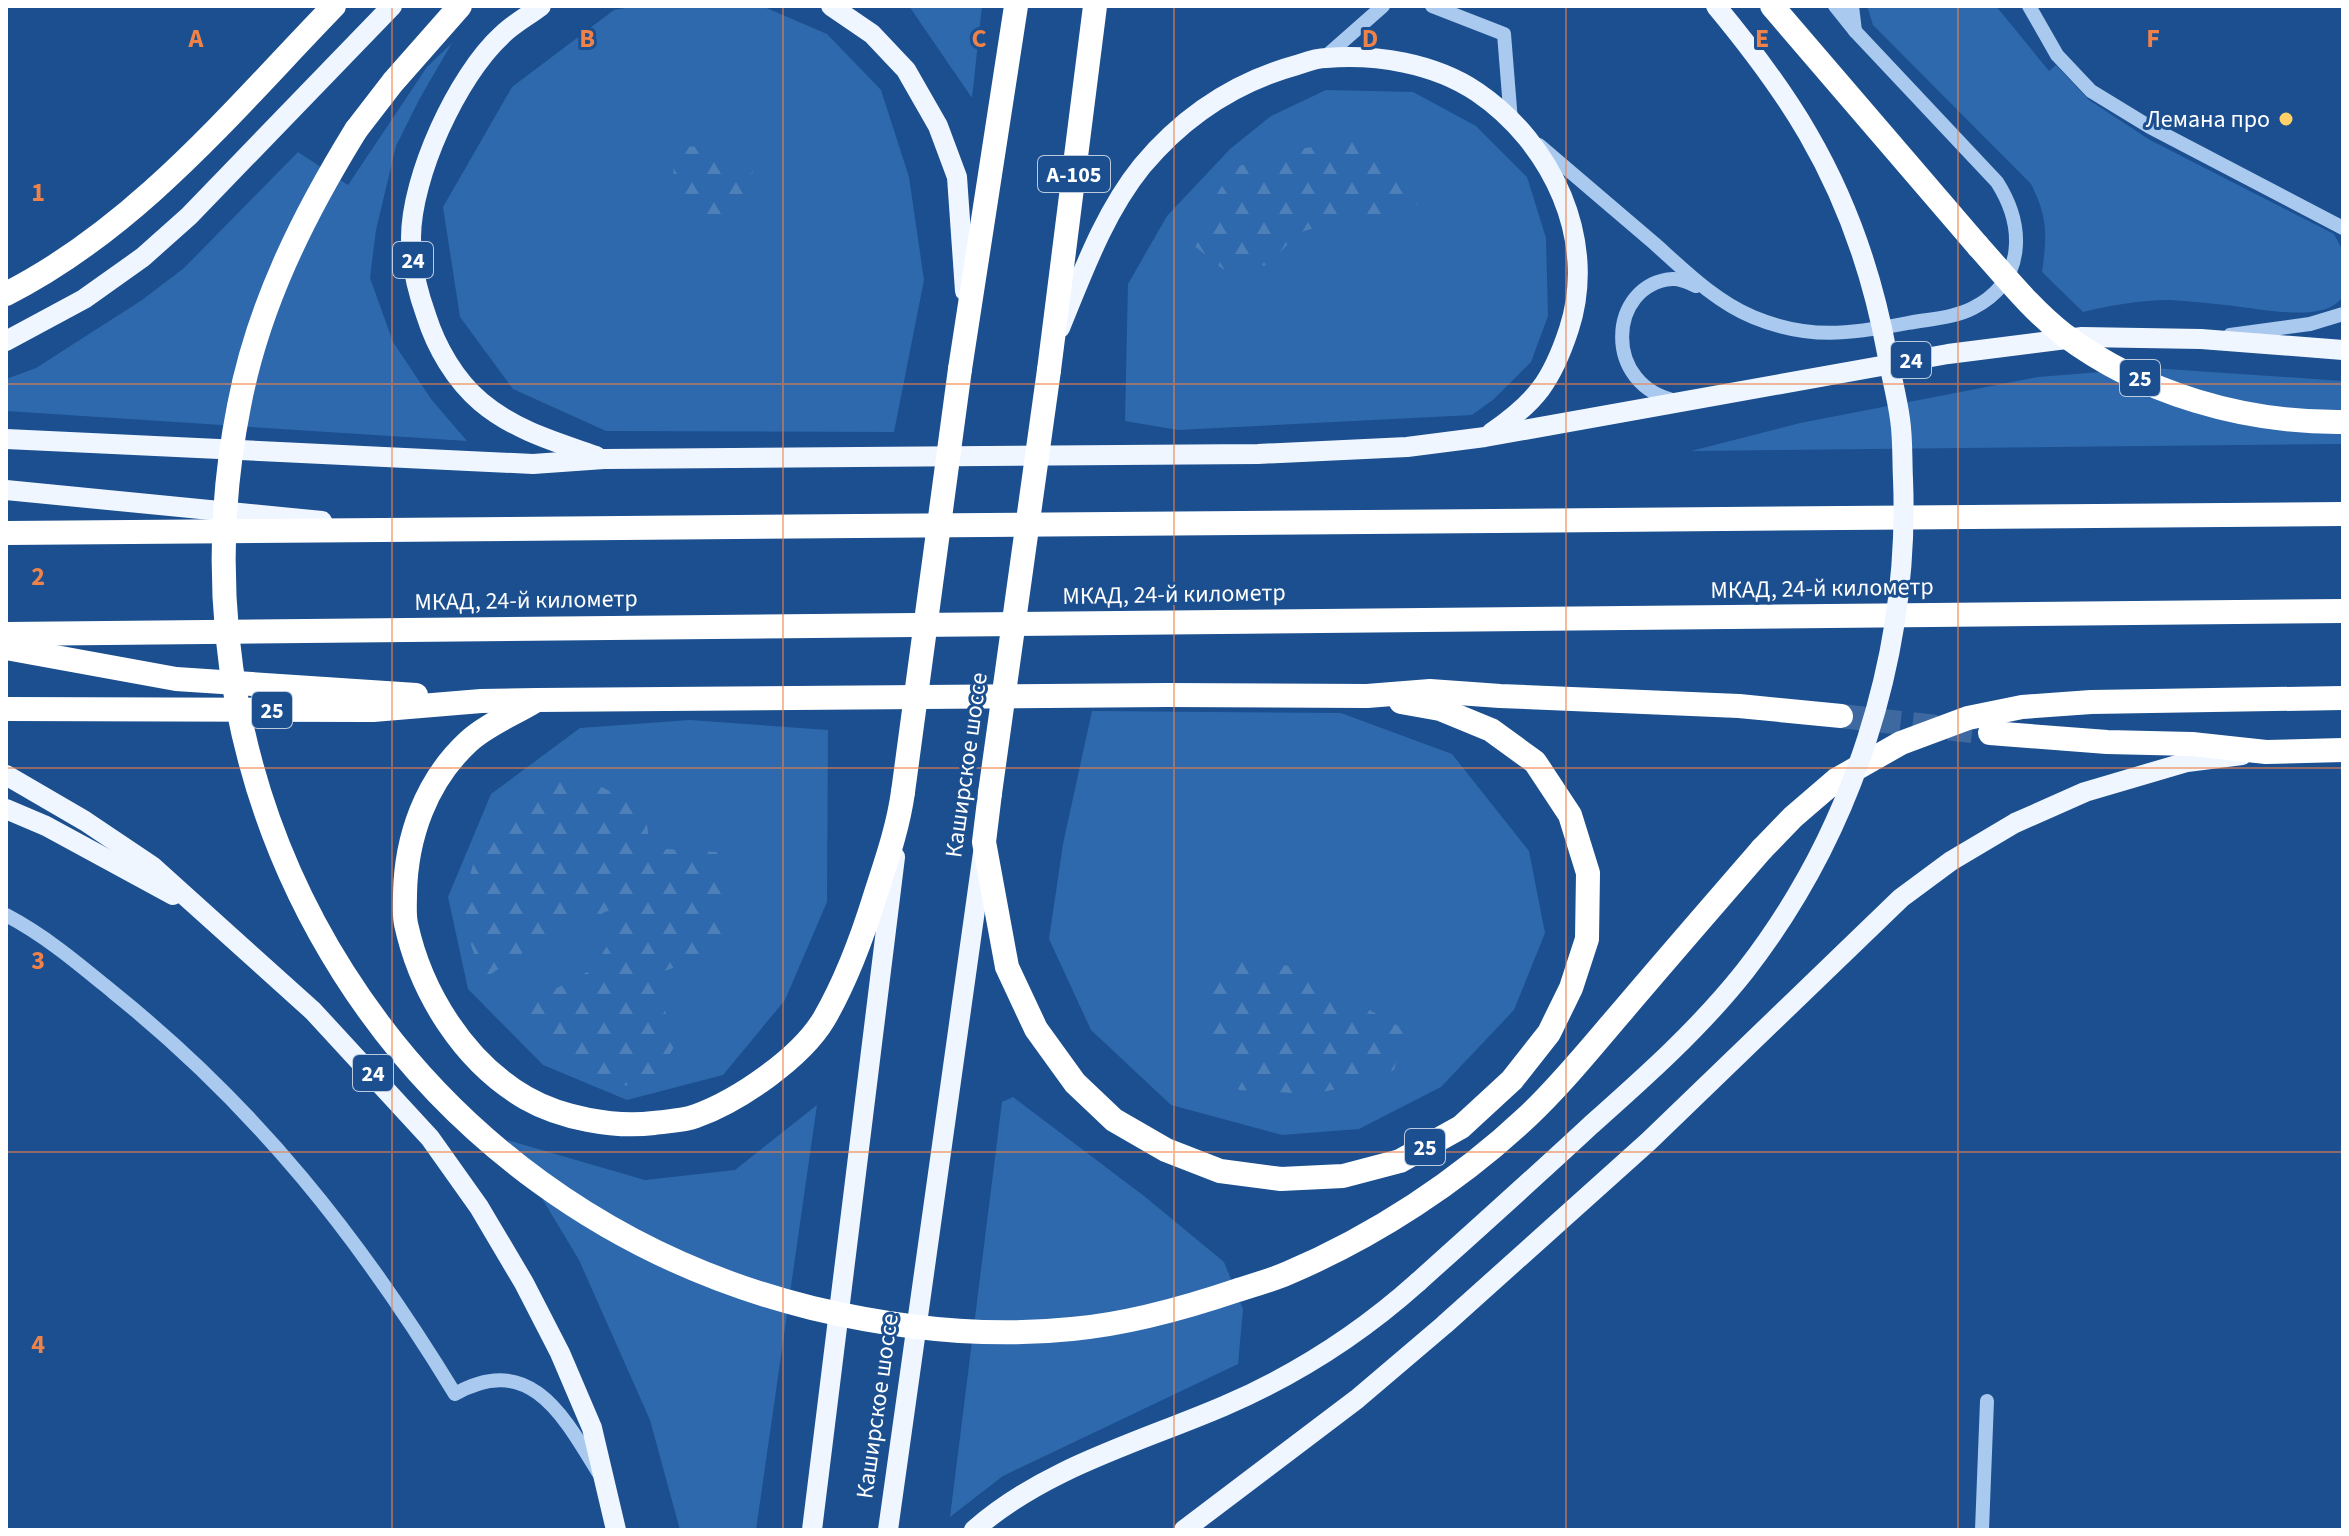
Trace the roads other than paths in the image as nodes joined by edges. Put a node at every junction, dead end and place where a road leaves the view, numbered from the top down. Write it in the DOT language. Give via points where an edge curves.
graph roads {
  1 [pos="334,6"];
  2 [pos="392,6"];
  3 [pos="460,6"];
  4 [pos="541,6"];
  5 [pos="831,6"];
  6 [pos="1016,6"];
  7 [pos="1095,6"];
  8 [pos="1383,6"];
  9 [pos="1432,6"];
  10 [pos="1716,6"];
  11 [pos="1772,6"];
  12 [pos="1835,6"];
  13 [pos="1852,6"];
  14 [pos="2029,6"];
  15 [pos="1855,31"];
  16 [pos="1324,58"];
  17 [pos="1509,119"];
  18 [pos="2343,228"];
  19 [pos="6,294"];
  20 [pos="1716,295"];
  21 [pos="2343,314"];
  22 [pos="968,320"];
  23 [pos="2201,339"];
  24 [pos="6,341"];
  25 [pos="1054,342"];
  26 [pos="2343,350"];
  27 [pos="1687,401"];
  28 [pos="2343,422"];
  29 [pos="1485,437"];
  30 [pos="6,439"];
  31 [pos="604,459"];
  32 [pos="6,490"];
  33 [pos="2343,514"];
  34 [pos="405,530"];
  35 [pos="6,533"];
  36 [pos="2343,611"];
  37 [pos="6,634"];
  38 [pos="6,648"];
  39 [pos="1367,696"];
  40 [pos="2343,698"];
  41 [pos="537,700"];
  42 [pos="481,701"];
  43 [pos="6,709"];
  44 [pos="1841,716"];
  45 [pos="1990,733"];
  46 [pos="2343,750"];
  47 [pos="2266,752"];
  48 [pos="6,775"];
  49 [pos="6,809"];
  50 [pos="899,821"];
  51 [pos="984,842"];
  52 [pos="6,915"];
  53 [pos="210,915"];
  54 [pos="1987,1401"];
  55 [pos="604,1482"];
  56 [pos="616,1530"];
  57 [pos="812,1530"];
  58 [pos="888,1530"];
  59 [pos="974,1530"];
  60 [pos="1184,1530"];
  61 [pos="1982,1530"];
  1 -- 19 [label="highway" via="140,203 85,247"];
  2 -- 24 [label="main road" via="143,257 84,299"];
  3 -- 40 [label="highway, bridge" via="393,82 320,187 260,324 239,403 225,494 223,576 232,677 254,772 280,853 318,934 369,1013 427,1085 498,1150 581,1211 666,1258 760,1295 868,1322 964,1331 1073,1329 1184,1308 1286,1274 1384,1225 1463,1171 1528,1115 1793,817 1836,780 1901,743 1968,718 2022,707"];
  4 -- 31 [label="main road, 24" via="500,36 462,84 431,149 414,199 416,285 432,333 456,375 481,402 527,432"];
  5 -- 22 [label="main road" via="872,34 906,70 938,126 957,177"];
  6 -- 22 [label="highway, Каширское шоссе"];
  7 -- 25 [label="highway, Каширское шоссе / А-105"];
  8 -- 16 [label="street"];
  9 -- 17 [label="street" via="1504,34"];
  10 -- 59 [label="main road, bridge" via="1754,52 1809,136 1849,219 1878,302 1900,421 1905,525 1884,682 1860,762 1826,841 1790,906 1697,1027 1382,1314 1281,1379 1058,1475 1013,1498"];
  11 -- 28 [label="highway, 25, bridge" via="2023,297 2063,333 2173,394 2231,411"];
  12 -- 15 [label="street"];
  13 -- 15 [label="street"];
  14 -- 18 [label="street" via="2057,55 2091,91"];
  15 -- 20 [label="street" via="2008,200 2017,240 2005,279 1986,300 1962,313 1857,333 1780,327"];
  16 -- 17 [label="main road" via="1389,59 1430,70 1476,91"];
  16 -- 25 [label="main road" via="1268,73 1225,93 1179,128 1118,200"];
  17 -- 20 [label="street"];
  17 -- 29 [label="main road" via="1541,155 1562,192 1578,270 1575,309 1547,382 1521,413"];
  20 -- 27 [label="street" via="1671,279 1643,292 1625,319 1623,350 1636,379 1663,397"];
  21 -- 23 [label="street" via="2310,324"];
  22 -- 50 [label="highway, Каширское шоссе, bridge"];
  23 -- 26 [label="main road, 24"];
  23 -- 27 [label="main road, 24" via="2082,337 1948,354"];
  25 -- 51 [label="highway, Каширское шоссе, bridge"];
  27 -- 29 [label="main road, 24"];
  29 -- 31 [label="main road" via="1407,447 1258,454"];
  30 -- 31 [label="main road" via="533,464"];
  32 -- 34 [label="main road"];
  33 -- 34 [label="highway"];
  34 -- 35 [label="highway"];
  36 -- 37 [label="highway, МКАД, 24-й километр"];
  38 -- 42 [label="highway" via="176,679"];
  39 -- 41 [label="highway"];
  39 -- 44 [label="highway" via="1430,691"];
  39 -- 51 [label="highway, 25" via="1440,709 1491,730 1535,762 1570,815 1588,873 1587,939 1549,1033 1512,1080 1461,1127 1400,1161 1343,1176 1281,1179 1220,1171 1166,1150 1114,1120 1075,1083 1036,1029 1007,967"];
  41 -- 42 [label="highway, 25"];
  41 -- 50 [label="highway" via="470,740 438,775 417,820 406,869 405,922 451,1030 487,1070 527,1099 580,1118 630,1126 694,1117 740,1097 787,1059 822,1021 860,942"];
  42 -- 43 [label="highway, 25" via="373,710"];
  45 -- 47 [label="highway"];
  46 -- 47 [label="highway"];
  47 -- 60 [label="main road" via="2187,762 2085,792 2015,823 1951,861 1901,898 1649,1141 1444,1325 1357,1399"];
  48 -- 53 [label="main road, 24" via="152,866"];
  49 -- 53 [label="main road, 24"];
  50 -- 57 [label="main road, Каширское шоссе"];
  51 -- 58 [label="main road, Каширское шоссе"];
  52 -- 55 [label="street" via="53,944 171,1038 267,1135 373,1266 455,1394 495,1380 534,1391 561,1413"];
  53 -- 55 [label="main road, 24" via="373,1073 430,1138 479,1207 560,1353 592,1428"];
  54 -- 61 [label="street"];
  55 -- 56 [label="main road, 24"];
}
